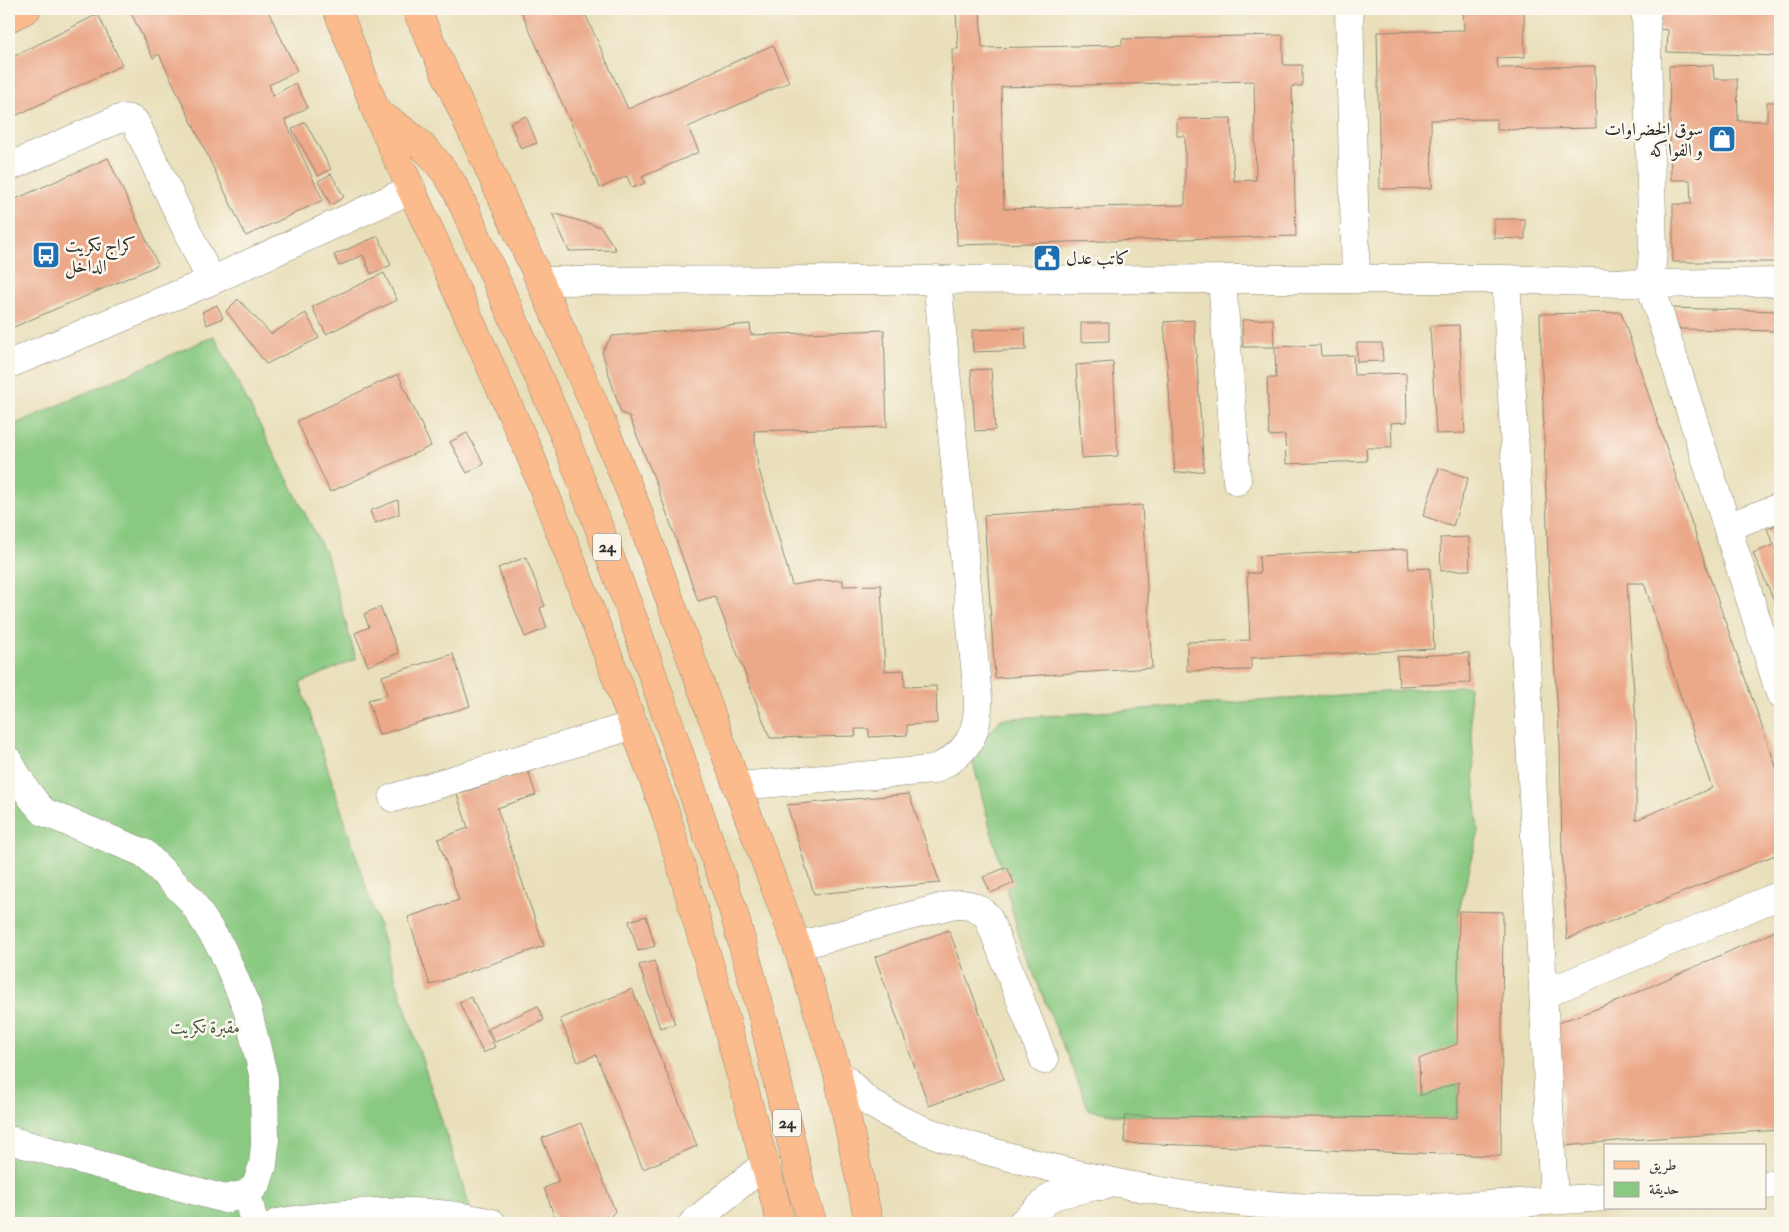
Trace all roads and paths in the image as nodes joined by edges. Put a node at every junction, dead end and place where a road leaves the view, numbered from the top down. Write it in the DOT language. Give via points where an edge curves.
graph roads {
  1 [pos="26,9"];
  2 [pos="337,9"];
  3 [pos="416,9"];
  4 [pos="1349,9"];
  5 [pos="1648,9"];
  6 [pos="9,18"];
  7 [pos="377,113"];
  8 [pos="9,167"];
  9 [pos="412,189"];
  10 [pos="937,279"];
  11 [pos="1222,279"];
  12 [pos="1356,280"];
  13 [pos="1506,280"];
  14 [pos="540,281"];
  15 [pos="211,282"];
  16 [pos="1780,282"];
  17 [pos="1650,284"];
  18 [pos="9,364"];
  19 [pos="1238,481"];
  20 [pos="1780,507"];
  21 [pos="1728,527"];
  22 [pos="1772,641"];
  23 [pos="1780,693"];
  24 [pos="634,725"];
  25 [pos="9,761"];
  26 [pos="737,786"];
  27 [pos="393,798"];
  28 [pos="1780,895"];
  29 [pos="798,946"];
  30 [pos="1544,994"];
  31 [pos="1044,1060"];
  32 [pos="837,1071"];
  33 [pos="9,1140"];
  34 [pos="764,1164"];
  35 [pos="1780,1184"];
  36 [pos="1766,1185"];
  37 [pos="1155,1190"];
  38 [pos="247,1194"];
  39 [pos="1604,1196"];
  40 [pos="1554,1200"];
  41 [pos="254,1223"];
  42 [pos="278,1223"];
  43 [pos="492,1223"];
  44 [pos="693,1223"];
  45 [pos="781,1223"];
  46 [pos="812,1223"];
  47 [pos="869,1223"];
  48 [pos="1022,1223"];
  1 -- 6 [label="main road"];
  2 -- 7 [label="main road"];
  3 -- 14 [label="main road"];
  4 -- 12 [label="street"];
  5 -- 17 [label="street" via="1653,252"];
  7 -- 9 [label="main road"];
  7 -- 46 [label="main road, 24, bridge" via="415,138 445,172 457,192 560,426 666,711 733,910 764,1022"];
  8 -- 15 [label="street" via="116,120 131,119"];
  9 -- 15 [label="street"];
  9 -- 24 [label="main road" via="529,452"];
  10 -- 11 [label="street"];
  10 -- 14 [label="street"];
  10 -- 26 [label="street" via="978,697 979,716 974,734 964,750 933,770"];
  11 -- 12 [label="street"];
  11 -- 19 [label="street"];
  12 -- 13 [label="street"];
  13 -- 17 [label="street"];
  13 -- 30 [label="street"];
  14 -- 26 [label="main road" via="636,506"];
  15 -- 18 [label="street"];
  16 -- 17 [label="street"];
  17 -- 21 [label="street"];
  20 -- 21 [label="street"];
  21 -- 22 [label="street"];
  22 -- 23 [label="street"];
  24 -- 27 [label="street"];
  24 -- 34 [label="main road" via="666,814"];
  25 -- 38 [label="street" via="25,790 44,812 144,853 191,900 222,949 247,1008 264,1078 263,1165 258,1183"];
  26 -- 29 [label="main road"];
  28 -- 30 [label="street"];
  29 -- 31 [label="street" via="951,905 972,905 988,917"];
  29 -- 32 [label="main road"];
  30 -- 40 [label="street"];
  32 -- 37 [label="street" via="872,1103 917,1127 984,1150 1074,1174"];
  32 -- 47 [label="main road"];
  33 -- 38 [label="street" via="225,1199"];
  34 -- 44 [label="street"];
  34 -- 45 [label="main road"];
  35 -- 36 [label="street"];
  37 -- 40 [label="street" via="1288,1206 1373,1209"];
  37 -- 48 [label="street" via="1095,1186 1052,1196"];
  38 -- 41 [label="street"];
  39 -- 40 [label="street"];
  42 -- 43 [label="street" via="363,1212 421,1212"];
}
